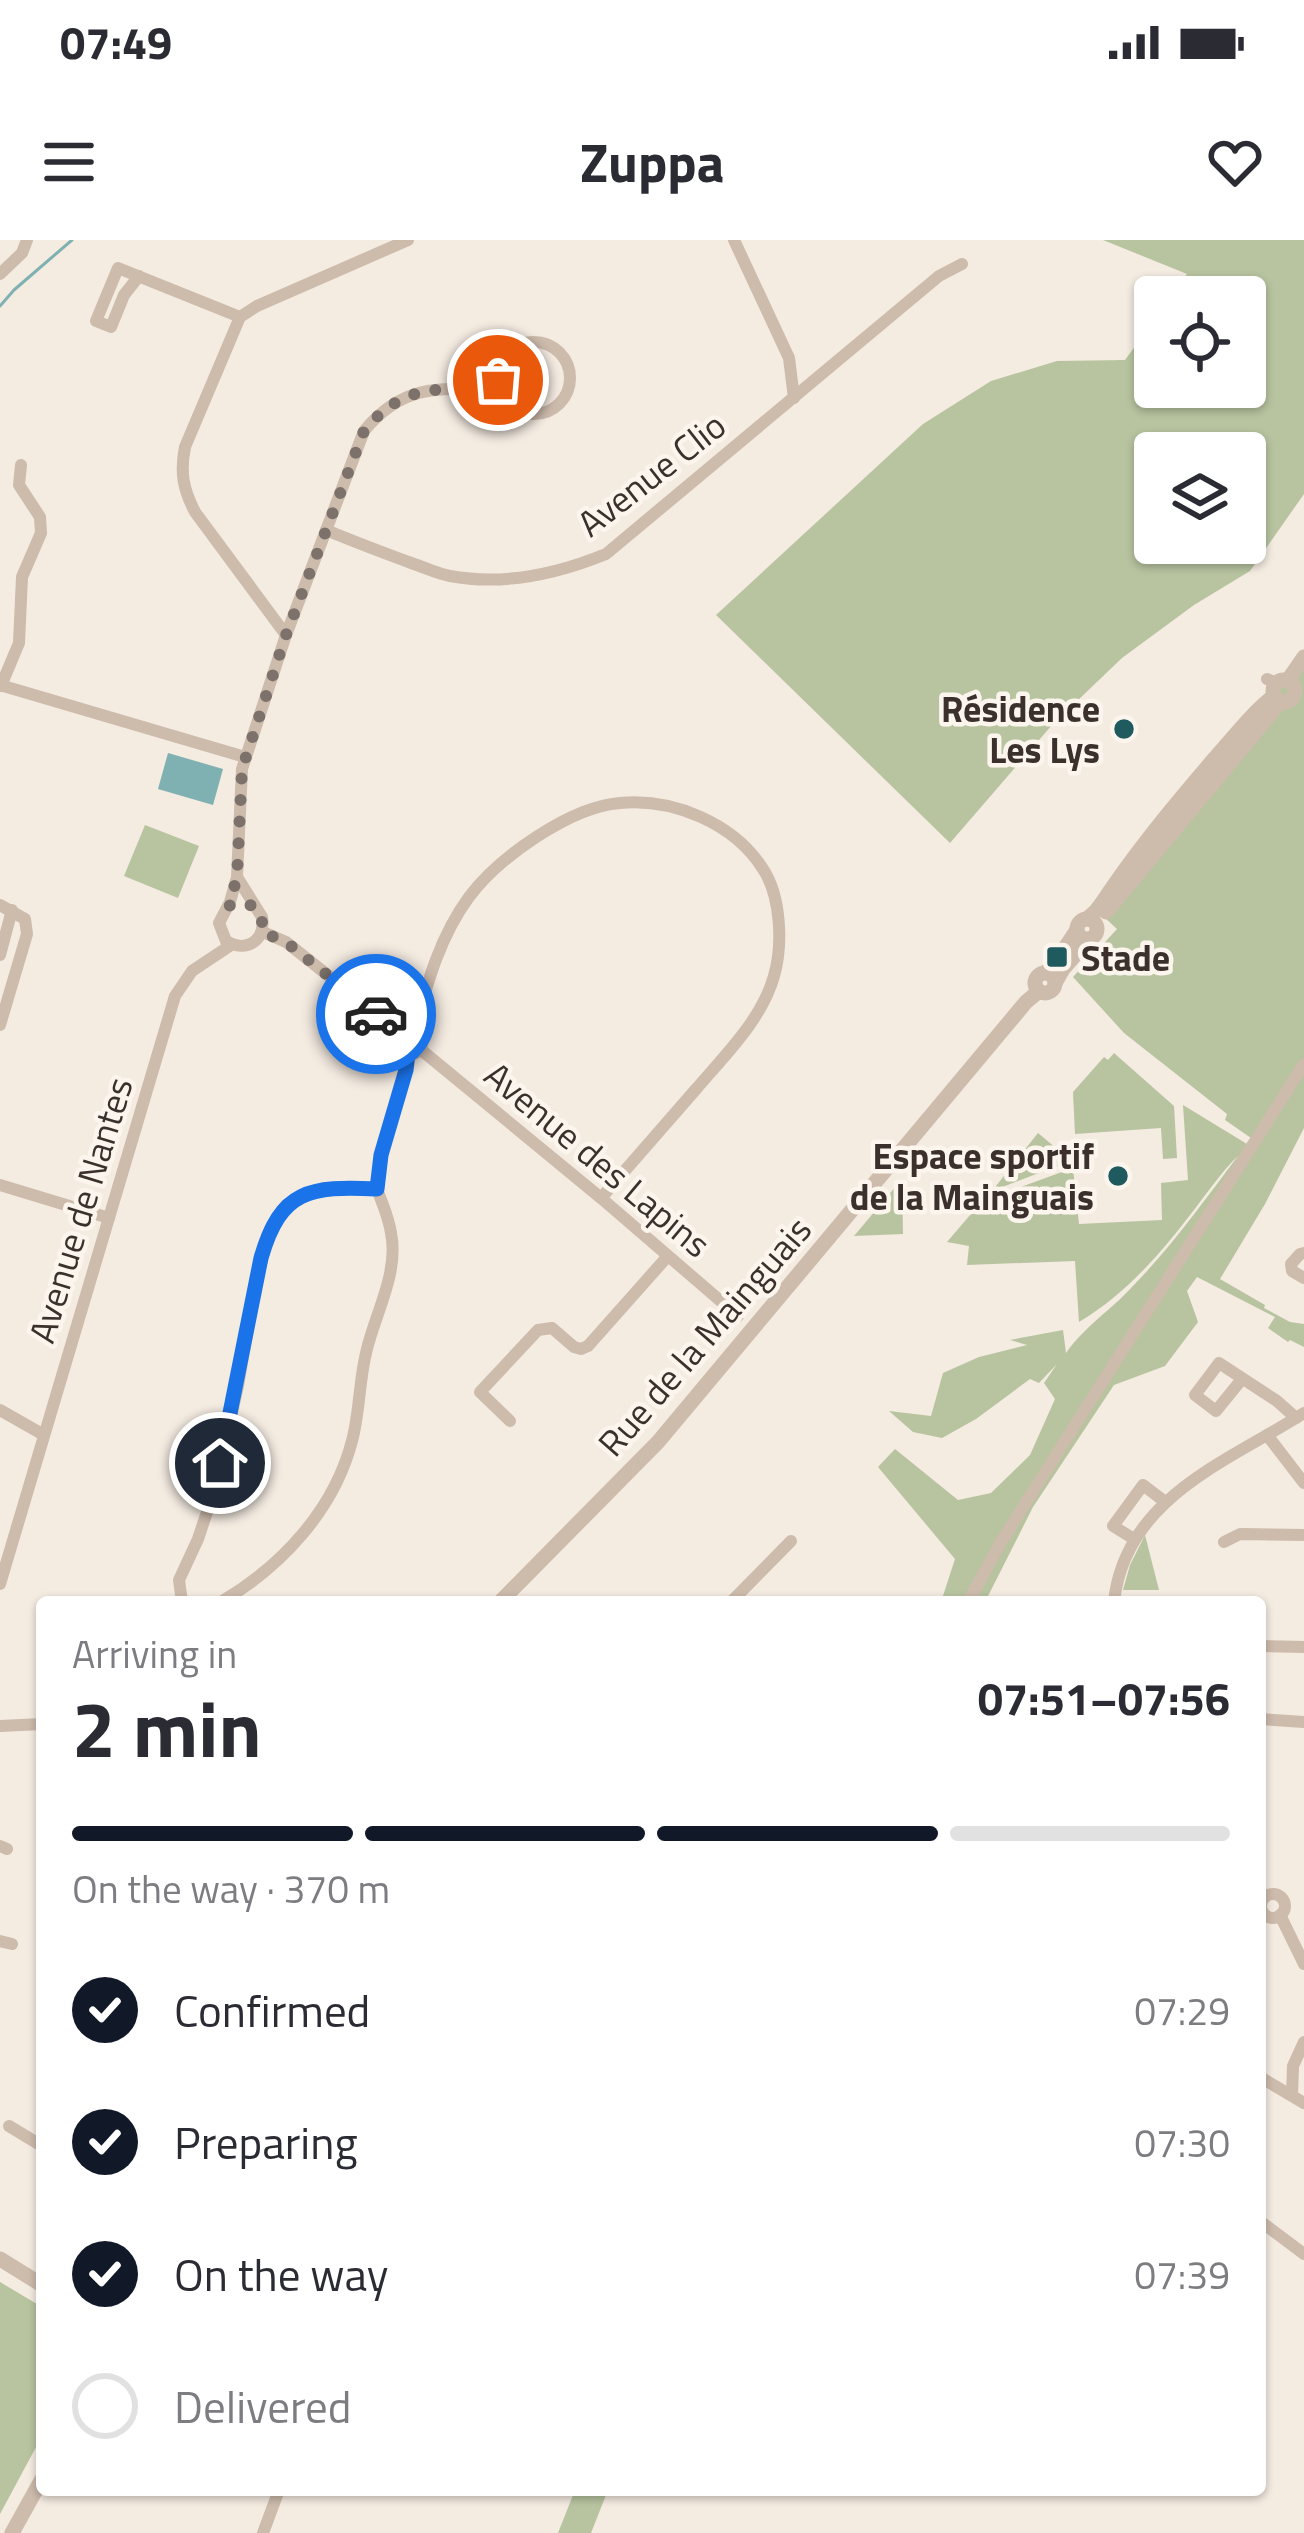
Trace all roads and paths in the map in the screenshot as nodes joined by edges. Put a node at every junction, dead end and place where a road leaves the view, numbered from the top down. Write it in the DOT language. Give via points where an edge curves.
graph roads {
  1 [pos="27,240"];
  2 [pos="408,240"];
  3 [pos="734,240"];
  4 [pos="962,264"];
  5 [pos="0,274"];
  6 [pos="139,276"];
  7 [pos="240,317"];
  8 [pos="500,391"];
  9 [pos="794,398"];
  10 [pos="22,465"];
  11 [pos="326,530"];
  12 [pos="286,635"];
  13 [pos="1304,657"];
  14 [pos="1304,668"];
  15 [pos="0,685"];
  16 [pos="1280,687"];
  17 [pos="245,757"];
  18 [pos="237,877"];
  19 [pos="252,905"];
  20 [pos="229,906"];
  21 [pos="6,908"];
  22 [pos="262,932"];
  23 [pos="231,945"];
  24 [pos="0,955"];
  25 [pos="0,1025"];
  26 [pos="408,1033"];
  27 [pos="414,1051"];
  28 [pos="1304,1064"];
  29 [pos="0,1185"];
  30 [pos="377,1189"];
  31 [pos="602,1198"];
  32 [pos="109,1218"];
  33 [pos="1304,1253"];
  34 [pos="667,1257"];
  35 [pos="1304,1278"];
  36 [pos="737,1316"];
  37 [pos="1242,1379"];
  38 [pos="0,1410"];
  39 [pos="1300,1415"];
  40 [pos="510,1420"];
  41 [pos="44,1435"];
  42 [pos="1268,1435"];
  43 [pos="1304,1483"];
  44 [pos="1164,1501"];
  45 [pos="1304,1535"];
  46 [pos="1134,1539"];
  47 [pos="791,1540"];
  48 [pos="1224,1542"];
  49 [pos="0,1584"];
  50 [pos="181,1596"];
  51 [pos="229,1596"];
  52 [pos="506,1596"];
  53 [pos="736,1596"];
  54 [pos="971,1596"];
  55 [pos="1115,1596"];
  56 [pos="1266,1646"];
  57 [pos="1304,1647"];
  58 [pos="1266,1719"];
  59 [pos="1304,1722"];
  60 [pos="36,1724"];
  61 [pos="0,1726"];
  62 [pos="1280,1916"];
  63 [pos="1304,1964"];
  64 [pos="1304,2042"];
  65 [pos="1266,2081"];
  66 [pos="1298,2099"];
  67 [pos="9,2126"];
  68 [pos="36,2142"];
  69 [pos="1266,2226"];
  70 [pos="1304,2254"];
  71 [pos="0,2259"];
  72 [pos="36,2281"];
  73 [pos="36,2491"];
  74 [pos="277,2496"];
  75 [pos="12,2533"];
  76 [pos="262,2533"];
  1 -- 5 [label="street"];
  2 -- 7 [label="street"];
  3 -- 9 [label="street" via="789,358"];
  4 -- 9 [label="street, Avenue Clio"];
  6 -- 6 [label="street" via="111,327 96,320 118,268"];
  6 -- 7 [label="street"];
  7 -- 12 [label="street" via="185,447 184,490"];
  8 -- 8 [label="street" via="516,409 540,413 567,391 568,367 555,349 522,344 499,368"];
  8 -- 11 [label="street" via="433,388 381,411 364,431"];
  9 -- 11 [label="street, Avenue Clio" via="606,554 578,565 514,579 447,576"];
  10 -- 15 [label="street" via="19,485 41,533 22,577 19,643"];
  11 -- 12 [label="street"];
  12 -- 17 [label="street"];
  13 -- 16 [label="street"];
  14 -- 16 [label="street"];
  15 -- 17 [label="street"];
  16 -- 52 [label="street, Rue de la Mainguais" via="1046,982 658,1442"];
  17 -- 18 [label="street"];
  18 -- 19 [label="street"];
  18 -- 20 [label="street"];
  19 -- 20 [label="street"];
  19 -- 22 [label="street"];
  20 -- 23 [label="street" via="219,930"];
  21 -- 24 [label="street"];
  21 -- 25 [label="street" via="25,919 27,934"];
  22 -- 23 [label="street" via="246,947"];
  22 -- 26 [label="street"];
  23 -- 32 [label="street, Avenue de Nantes" via="192,971 175,996"];
  26 -- 27 [label="street" via="400,1046"];
  26 -- 31 [label="street" via="455,919 520,847 618,803 653,802 722,828 764,870 779,932 775,974 735,1043"];
  27 -- 30 [label="street"];
  27 -- 31 [label="street, Avenue des Lapins"];
  28 -- 54 [label="street"];
  29 -- 32 [label="street"];
  30 -- 50 [label="street" via="306,1195 286,1205 270,1229 215,1488 178,1580"];
  30 -- 51 [label="street" via="392,1263 344,1465 320,1514"];
  31 -- 34 [label="street, Avenue des Lapins"];
  32 -- 41 [label="street, Avenue de Nantes"];
  33 -- 35 [label="street" via="1291,1264"];
  34 -- 36 [label="street, Avenue des Lapins"];
  34 -- 40 [label="street" via="588,1346 574,1347 552,1328 538,1330 481,1392"];
  37 -- 39 [label="street"];
  38 -- 41 [label="street"];
  39 -- 42 [label="street"];
  41 -- 49 [label="street, Avenue de Nantes"];
  42 -- 43 [label="street"];
  42 -- 44 [label="street"];
  44 -- 46 [label="street"];
  44 -- 46 [label="street" via="1143,1485 1113,1526"];
  45 -- 48 [label="street" via="1240,1534"];
  46 -- 55 [label="street"];
  47 -- 53 [label="street"];
  56 -- 57 [label="street"];
  58 -- 59 [label="street"];
  60 -- 61 [label="street"];
  62 -- 63 [label="street"];
  64 -- 66 [label="street" via="1293,2066"];
  65 -- 66 [label="street"];
  67 -- 68 [label="street"];
  69 -- 70 [label="street"];
  71 -- 72 [label="street"];
  73 -- 75 [label="street"];
  74 -- 76 [label="street"];
}
